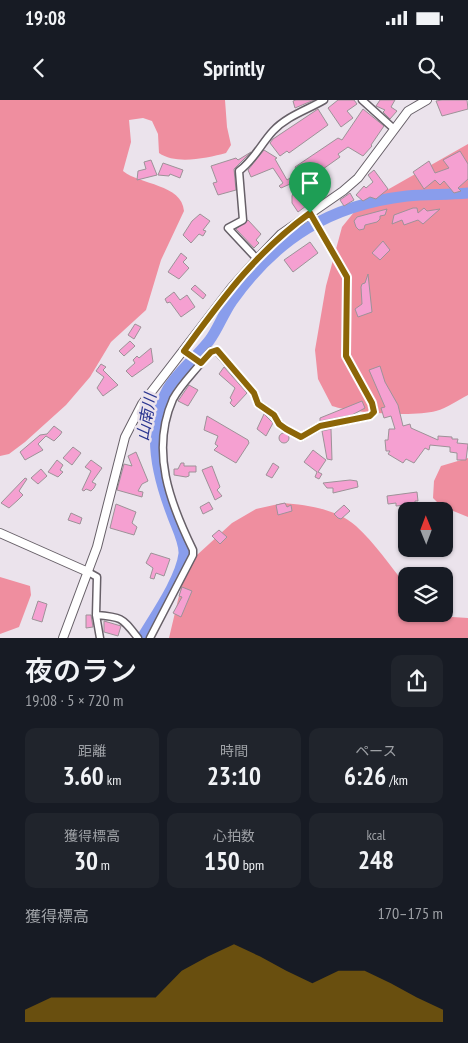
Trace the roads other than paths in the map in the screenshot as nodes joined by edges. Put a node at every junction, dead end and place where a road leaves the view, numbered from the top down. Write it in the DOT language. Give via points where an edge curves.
graph roads {
  1 [pos="324,100"];
  2 [pos="362,100"];
  3 [pos="427,100"];
  4 [pos="393,128"];
  5 [pos="311,215"];
  6 [pos="257,259"];
  7 [pos="187,353"];
  8 [pos="200,362"];
  9 [pos="0,533"];
  10 [pos="88,572"];
  11 [pos="96,615"];
  12 [pos="137,636"];
  13 [pos="63,638"];
  14 [pos="100,638"];
  15 [pos="150,638"];
  1 -- 6 [label="street" via="290,116 239,171 243,220 228,228"];
  2 -- 4 [label="street"];
  3 -- 4 [label="main road" via="408,111"];
  4 -- 5 [label="main road" via="358,178"];
  5 -- 6 [label="main road" via="281,234"];
  5 -- 8 [label="street" via="347,277 346,356 374,412 370,416 320,426 301,437 279,424 274,415 258,404 254,393 217,350"];
  6 -- 7 [label="main road" via="232,287"];
  7 -- 8 [label="street"];
  7 -- 10 [label="main road" via="142,404 125,437"];
  8 -- 15 [label="street" via="174,398 162,454 175,513 193,555"];
  9 -- 10 [label="main road"];
  10 -- 11 [label="street" via="97,577"];
  10 -- 13 [label="main road"];
  11 -- 12 [label="street" via="121,619"];
  11 -- 14 [label="street"];
}
